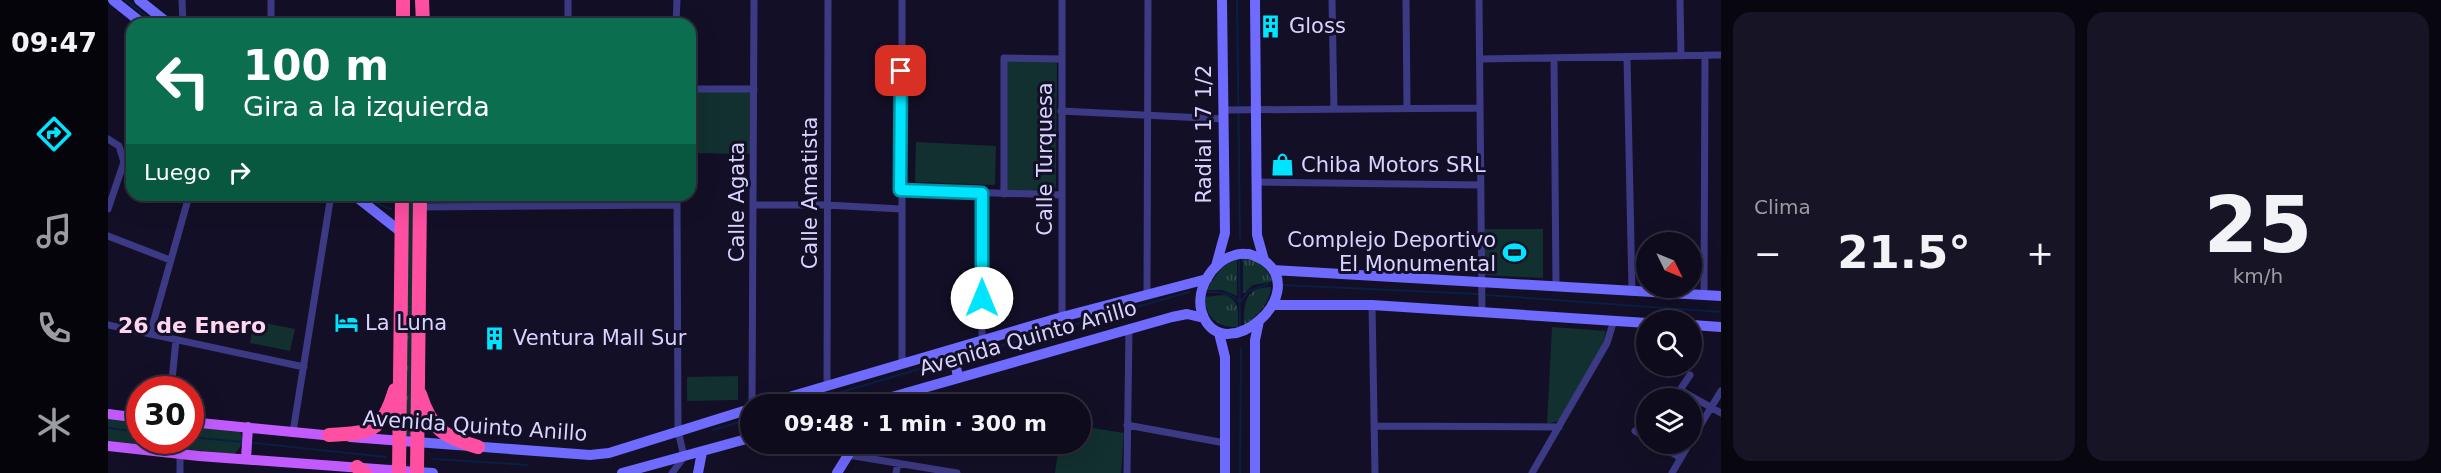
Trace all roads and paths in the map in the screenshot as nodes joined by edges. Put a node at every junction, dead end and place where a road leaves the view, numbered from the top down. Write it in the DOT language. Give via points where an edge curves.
graph roads {
  1 [pos="113,0"];
  2 [pos="139,0"];
  3 [pos="182,0"];
  4 [pos="271,0"];
  5 [pos="403,0"];
  6 [pos="422,0"];
  7 [pos="568,0"];
  8 [pos="677,0"];
  9 [pos="754,0"];
  10 [pos="828,0"];
  11 [pos="902,0"];
  12 [pos="1062,0"];
  13 [pos="1148,0"];
  14 [pos="1222,0"];
  15 [pos="1255,0"];
  16 [pos="1332,0"];
  17 [pos="1406,0"];
  18 [pos="1479,0"];
  19 [pos="1680,0"];
  20 [pos="136,18"];
  21 [pos="162,18"];
  22 [pos="183,18"];
  23 [pos="271,18"];
  24 [pos="403,18"];
  25 [pos="423,18"];
  26 [pos="568,18"];
  27 [pos="676,18"];
  28 [pos="1721,55"];
  29 [pos="1681,56"];
  30 [pos="1705,56"];
  31 [pos="1627,57"];
  32 [pos="1061,59"];
  33 [pos="1480,59"];
  34 [pos="1554,59"];
  35 [pos="696,89"];
  36 [pos="754,89"];
  37 [pos="1407,108"];
  38 [pos="1479,108"];
  39 [pos="1334,109"];
  40 [pos="1253,110"];
  41 [pos="1061,111"];
  42 [pos="1227,113"];
  43 [pos="1147,116"];
  44 [pos="108,139"];
  45 [pos="1256,182"];
  46 [pos="1481,185"];
  47 [pos="900,190"];
  48 [pos="982,193"];
  49 [pos="1004,194"];
  50 [pos="1062,195"];
  51 [pos="330,201"];
  52 [pos="362,201"];
  53 [pos="402,201"];
  54 [pos="420,201"];
  55 [pos="187,203"];
  56 [pos="677,204"];
  57 [pos="753,205"];
  58 [pos="826,205"];
  59 [pos="108,209"];
  60 [pos="901,209"];
  61 [pos="401,232"];
  62 [pos="108,236"];
  63 [pos="170,260"];
  64 [pos="1264,260"];
  65 [pos="1216,267"];
  66 [pos="1273,270"];
  67 [pos="1207,279"];
  68 [pos="1483,283"];
  69 [pos="1556,286"];
  70 [pos="1632,292"];
  71 [pos="1147,293"];
  72 [pos="1704,295"];
  73 [pos="1721,296"];
  74 [pos="1273,305"];
  75 [pos="1372,305"];
  76 [pos="1482,312"];
  77 [pos="1062,317"];
  78 [pos="1204,318"];
  79 [pos="1614,320"];
  80 [pos="1259,321"];
  81 [pos="1636,321"];
  82 [pos="108,325"];
  83 [pos="1702,326"];
  84 [pos="1721,327"];
  85 [pos="1129,329"];
  86 [pos="1219,333"];
  87 [pos="150,334"];
  88 [pos="176,340"];
  89 [pos="982,340"];
  90 [pos="953,349"];
  91 [pos="902,364"];
  92 [pos="304,367"];
  93 [pos="172,376"];
  94 [pos="400,376"];
  95 [pos="958,378"];
  96 [pos="417,383"];
  97 [pos="827,386"];
  98 [pos="1721,391"];
  99 [pos="751,394"];
  100 [pos="800,394"];
  101 [pos="908,394"];
  102 [pos="1702,403"];
  103 [pos="1711,408"];
  104 [pos="740,410"];
  105 [pos="1721,413"];
  106 [pos="108,414"];
  107 [pos="126,416"];
  108 [pos="1702,423"];
  109 [pos="204,424"];
  110 [pos="1127,425"];
  111 [pos="248,426"];
  112 [pos="1375,426"];
  113 [pos="1559,427"];
  114 [pos="678,430"];
  115 [pos="293,432"];
  116 [pos="329,435"];
  117 [pos="401,441"];
  118 [pos="740,441"];
  119 [pos="416,442"];
  120 [pos="1225,443"];
  121 [pos="108,446"];
  122 [pos="478,447"];
  123 [pos="126,448"];
  124 [pos="702,452"];
  125 [pos="180,454"];
  126 [pos="1674,454"];
  127 [pos="1683,454"];
  128 [pos="849,455"];
  129 [pos="684,457"];
  130 [pos="1681,458"];
  131 [pos="246,459"];
  132 [pos="898,463"];
  133 [pos="295,468"];
  134 [pos="361,470"];
  135 [pos="399,472"];
  136 [pos="417,472"];
  137 [pos="180,473"];
  138 [pos="433,473"];
  139 [pos="622,473"];
  140 [pos="672,473"];
  141 [pos="698,473"];
  142 [pos="837,473"];
  143 [pos="896,473"];
  144 [pos="957,473"];
  145 [pos="1127,473"];
  146 [pos="1225,473"];
  147 [pos="1255,473"];
  148 [pos="1375,473"];
  149 [pos="1532,473"];
  150 [pos="1672,473"];
  1 -- 20 [label="main road"];
  2 -- 21 [label="main road"];
  3 -- 22 [label="street"];
  4 -- 23 [label="street"];
  5 -- 24 [label="highway"];
  6 -- 25 [label="highway"];
  7 -- 26 [label="street"];
  8 -- 27 [label="street"];
  9 -- 36 [label="street, Calle Agata"];
  10 -- 58 [label="street, Calle Amatista"];
  11 -- 47 [label="street"];
  12 -- 32 [label="street, Calle Turquesa"];
  13 -- 43 [label="street"];
  14 -- 42 [label="main road, Radial 17 1/2"];
  15 -- 40 [label="main road"];
  16 -- 39 [label="street"];
  17 -- 37 [label="street"];
  18 -- 33 [label="street"];
  19 -- 29 [label="street"];
  28 -- 30 [label="street"];
  29 -- 30 [label="street"];
  29 -- 31 [label="street"];
  30 -- 72 [label="street"];
  31 -- 34 [label="street"];
  31 -- 70 [label="street"];
  32 -- 41 [label="street, Calle Turquesa"];
  32 -- 49 [label="street" via="1004,58"];
  33 -- 34 [label="street"];
  33 -- 38 [label="street"];
  34 -- 69 [label="street"];
  35 -- 36 [label="street"];
  36 -- 57 [label="street, Calle Agata"];
  37 -- 38 [label="street"];
  37 -- 39 [label="street"];
  38 -- 46 [label="street"];
  39 -- 40 [label="street"];
  40 -- 42 [label="street"];
  40 -- 45 [label="main road"];
  41 -- 43 [label="street"];
  41 -- 50 [label="street, Calle Turquesa"];
  42 -- 43 [label="street"];
  42 -- 65 [label="main road, Radial 17 1/2" via="1225,233"];
  43 -- 71 [label="street"];
  44 -- 59 [label="street" via="119,146 124,162"];
  45 -- 46 [label="street"];
  45 -- 64 [label="main road" via="1257,236"];
  46 -- 68 [label="street"];
  47 -- 48 [label="street"];
  47 -- 60 [label="street"];
  48 -- 49 [label="street"];
  48 -- 89 [label="street"];
  49 -- 50 [label="street"];
  50 -- 77 [label="street, Calle Turquesa"];
  51 -- 92 [label="street"];
  52 -- 61 [label="main road"];
  53 -- 61 [label="highway"];
  54 -- 56 [label="street"];
  54 -- 96 [label="highway"];
  55 -- 63 [label="street"];
  56 -- 114 [label="street"];
  57 -- 58 [label="street"];
  57 -- 99 [label="street, Calle Agata"];
  58 -- 60 [label="street"];
  58 -- 97 [label="street, Calle Amatista"];
  60 -- 91 [label="street"];
  61 -- 94 [label="highway"];
  62 -- 63 [label="street"];
  63 -- 87 [label="street"];
  64 -- 65 [label="main road" via="1249,254 1236,255"];
  64 -- 66 [label="main road"];
  65 -- 67 [label="main road"];
  66 -- 68 [label="main road"];
  66 -- 74 [label="main road" via="1278,292"];
  67 -- 71 [label="main road, Avenida Quinto Anillo"];
  67 -- 78 [label="main road" via="1200,299"];
  68 -- 69 [label="main road"];
  68 -- 76 [label="street"];
  69 -- 70 [label="main road"];
  70 -- 72 [label="main road"];
  71 -- 77 [label="main road, Avenida Quinto Anillo"];
  72 -- 73 [label="main road"];
  74 -- 75 [label="main road"];
  74 -- 80 [label="main road"];
  75 -- 76 [label="main road"];
  75 -- 112 [label="street"];
  76 -- 79 [label="main road"];
  77 -- 89 [label="main road, Avenida Quinto Anillo"];
  78 -- 85 [label="main road, Avenida Quinto Anillo" via="1187,314"];
  78 -- 86 [label="main road"];
  79 -- 81 [label="main road"];
  79 -- 113 [label="street" via="1608,343"];
  80 -- 86 [label="main road" via="1244,331"];
  80 -- 147 [label="main road"];
  82 -- 87 [label="street"];
  83 -- 84 [label="main road"];
  85 -- 95 [label="main road, Avenida Quinto Anillo"];
  85 -- 110 [label="street"];
  86 -- 120 [label="main road" via="1225,357"];
  87 -- 88 [label="street"];
  88 -- 92 [label="street"];
  88 -- 93 [label="street"];
  89 -- 90 [label="main road, Avenida Quinto Anillo"];
  90 -- 91 [label="main road, Avenida Quinto Anillo"];
  90 -- 95 [label="main road"];
  91 -- 97 [label="main road, Avenida Quinto Anillo"];
  92 -- 115 [label="street"];
  94 -- 116 [label="highway" via="390,407 376,426 358,434"];
  94 -- 117 [label="highway"];
  95 -- 101 [label="main road, Avenida Quinto Anillo"];
  96 -- 119 [label="highway"];
  96 -- 122 [label="highway" via="435,426 457,441"];
  97 -- 100 [label="main road, Avenida Quinto Anillo"];
  98 -- 103 [label="street"];
  102 -- 103 [label="street"];
  103 -- 105 [label="street"];
  103 -- 108 [label="street"];
  104 -- 114 [label="main road, Avenida Quinto Anillo"];
  106 -- 107 [label="main road"];
  109 -- 111 [label="main road, Avenida Quinto Anillo"];
  110 -- 120 [label="street"];
  110 -- 145 [label="street"];
  111 -- 115 [label="main road, Avenida Quinto Anillo"];
  111 -- 131 [label="main road"];
  112 -- 113 [label="street"];
  112 -- 148 [label="street"];
  113 -- 149 [label="street"];
  114 -- 122 [label="main road, Avenida Quinto Anillo" via="609,453 590,455"];
  114 -- 129 [label="street"];
  115 -- 116 [label="main road, Avenida Quinto Anillo"];
  116 -- 117 [label="main road, Avenida Quinto Anillo"];
  117 -- 119 [label="main road, Avenida Quinto Anillo"];
  117 -- 135 [label="highway"];
  118 -- 124 [label="main road"];
  119 -- 122 [label="main road, Avenida Quinto Anillo"];
  119 -- 136 [label="highway"];
  120 -- 146 [label="main road"];
  121 -- 123 [label="main road"];
  124 -- 129 [label="main road"];
  124 -- 141 [label="main road"];
  125 -- 131 [label="main road"];
  125 -- 137 [label="street"];
  126 -- 130 [label="street"];
  127 -- 130 [label="street"];
  128 -- 132 [label="street"];
  128 -- 142 [label="main road"];
  129 -- 139 [label="main road"];
  129 -- 140 [label="street"];
  130 -- 150 [label="street"];
  131 -- 133 [label="main road"];
  132 -- 143 [label="street"];
  132 -- 144 [label="street"];
  133 -- 134 [label="main road"];
  134 -- 135 [label="main road"];
  135 -- 136 [label="main road"];
  136 -- 138 [label="main road"];
}
